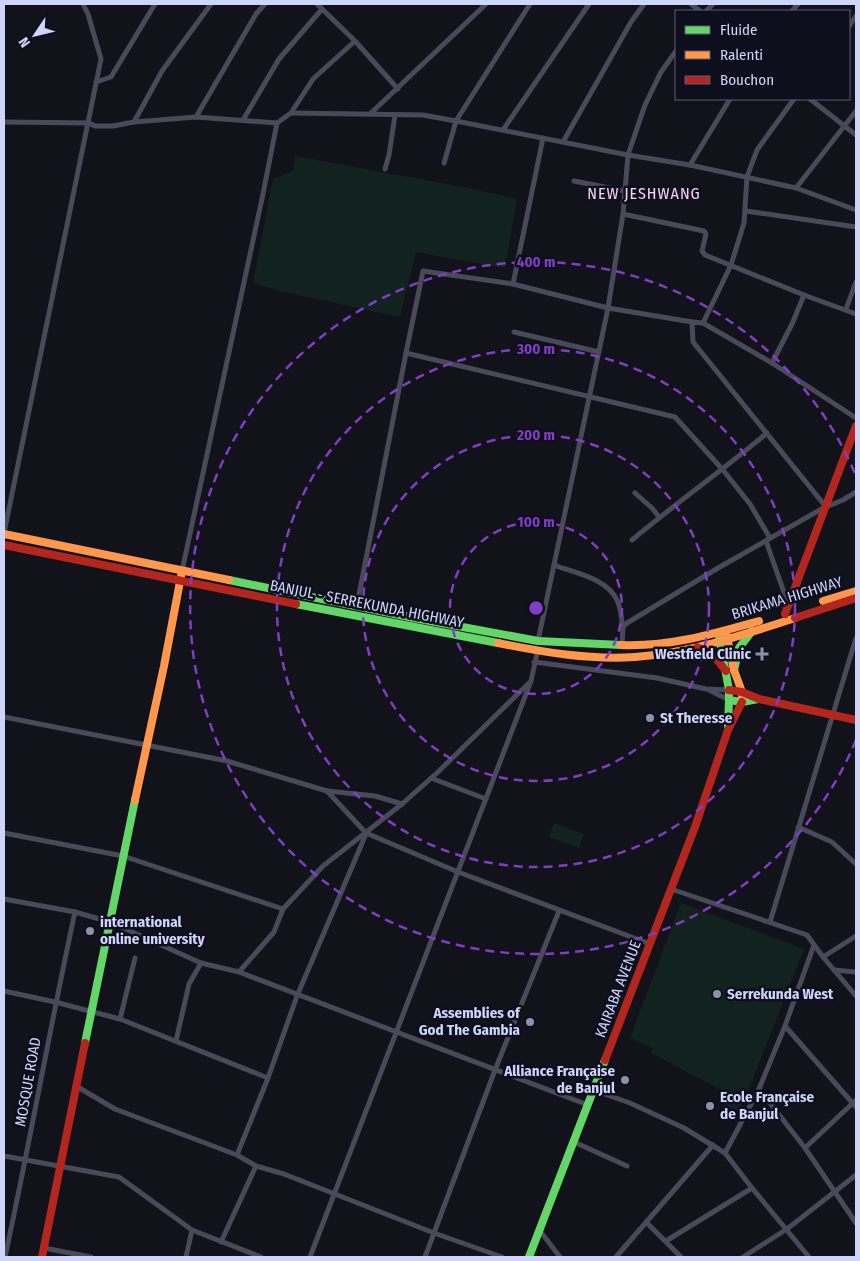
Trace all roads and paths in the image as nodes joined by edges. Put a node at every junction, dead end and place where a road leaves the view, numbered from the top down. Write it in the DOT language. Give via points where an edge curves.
graph roads {
  1 [pos="83,4"];
  2 [pos="155,4"];
  3 [pos="211,4"];
  4 [pos="265,4"];
  5 [pos="317,4"];
  6 [pos="486,4"];
  7 [pos="530,4"];
  8 [pos="589,4"];
  9 [pos="644,4"];
  10 [pos="322,9"];
  11 [pos="355,41"];
  12 [pos="675,52"];
  13 [pos="96,82"];
  14 [pos="398,89"];
  15 [pos="729,100"];
  16 [pos="793,100"];
  17 [pos="811,100"];
  18 [pos="856,111"];
  19 [pos="291,113"];
  20 [pos="369,114"];
  21 [pos="395,115"];
  22 [pos="196,117"];
  23 [pos="243,120"];
  24 [pos="456,120"];
  25 [pos="4,122"];
  26 [pos="134,122"];
  27 [pos="277,122"];
  28 [pos="89,123"];
  29 [pos="845,126"];
  30 [pos="503,130"];
  31 [pos="856,135"];
  32 [pos="543,138"];
  33 [pos="563,142"];
  34 [pos="628,155"];
  35 [pos="444,163"];
  36 [pos="690,165"];
  37 [pos="385,169"];
  38 [pos="747,177"];
  39 [pos="574,181"];
  40 [pos="796,188"];
  41 [pos="625,191"];
  42 [pos="856,210"];
  43 [pos="746,211"];
  44 [pos="623,214"];
  45 [pos="856,227"];
  46 [pos="731,265"];
  47 [pos="856,282"];
  48 [pos="513,284"];
  49 [pos="804,295"];
  50 [pos="608,308"];
  51 [pos="846,309"];
  52 [pos="856,314"];
  53 [pos="692,322"];
  54 [pos="703,323"];
  55 [pos="514,332"];
  56 [pos="599,352"];
  57 [pos="406,353"];
  58 [pos="772,363"];
  59 [pos="590,396"];
  60 [pos="856,418"];
  61 [pos="856,426"];
  62 [pos="767,433"];
  63 [pos="723,470"];
  64 [pos="856,492"];
  65 [pos="635,493"];
  66 [pos="826,507"];
  67 [pos="659,517"];
  68 [pos="4,533"];
  69 [pos="768,539"];
  70 [pos="632,540"];
  71 [pos="4,545"];
  72 [pos="554,565"];
  73 [pos="182,571"];
  74 [pos="180,582"];
  75 [pos="856,590"];
  76 [pos="856,598"];
  77 [pos="788,604"];
  78 [pos="357,606"];
  79 [pos="785,614"];
  80 [pos="623,627"];
  81 [pos="752,630"];
  82 [pos="723,636"];
  83 [pos="856,638"];
  84 [pos="538,641"];
  85 [pos="622,646"];
  86 [pos="696,646"];
  87 [pos="537,651"];
  88 [pos="534,662"];
  89 [pos="734,670"];
  90 [pos="726,671"];
  91 [pos="531,681"];
  92 [pos="706,689"];
  93 [pos="729,690"];
  94 [pos="742,692"];
  95 [pos="759,699"];
  96 [pos="729,700"];
  97 [pos="742,702"];
  98 [pos="834,716"];
  99 [pos="4,717"];
  100 [pos="856,720"];
  101 [pos="728,730"];
  102 [pos="146,746"];
  103 [pos="431,778"];
  104 [pos="327,791"];
  105 [pos="486,799"];
  106 [pos="402,804"];
  107 [pos="798,827"];
  108 [pos="4,833"];
  109 [pos="366,833"];
  110 [pos="123,856"];
  111 [pos="856,864"];
  112 [pos="458,872"];
  113 [pos="671,889"];
  114 [pos="4,899"];
  115 [pos="284,909"];
  116 [pos="559,911"];
  117 [pos="75,912"];
  118 [pos="110,922"];
  119 [pos="770,922"];
  120 [pos="856,936"];
  121 [pos="650,944"];
  122 [pos="814,945"];
  123 [pos="823,957"];
  124 [pos="135,958"];
  125 [pos="200,963"];
  126 [pos="834,970"];
  127 [pos="238,972"];
  128 [pos="856,972"];
  129 [pos="4,991"];
  130 [pos="297,996"];
  131 [pos="856,996"];
  132 [pos="55,1002"];
  133 [pos="91,1012"];
  134 [pos="120,1020"];
  135 [pos="785,1026"];
  136 [pos="398,1032"];
  137 [pos="176,1041"];
  138 [pos="495,1070"];
  139 [pos="268,1078"];
  140 [pos="76,1086"];
  141 [pos="760,1089"];
  142 [pos="593,1090"];
  143 [pos="855,1103"];
  144 [pos="588,1105"];
  145 [pos="574,1142"];
  146 [pos="713,1145"];
  147 [pos="805,1148"];
  148 [pos="725,1153"];
  149 [pos="237,1155"];
  150 [pos="4,1156"];
  151 [pos="26,1161"];
  152 [pos="256,1166"];
  153 [pos="627,1166"];
  154 [pos="62,1167"];
  155 [pos="856,1175"];
  156 [pos="752,1188"];
  157 [pos="834,1190"];
  158 [pos="334,1193"];
  159 [pos="646,1222"];
  160 [pos="856,1223"];
  161 [pos="787,1229"];
  162 [pos="192,1230"];
  163 [pos="540,1231"];
  164 [pos="434,1233"];
  165 [pos="6,1239"];
  166 [pos="666,1241"];
  167 [pos="221,1242"];
  168 [pos="44,1248"];
  169 [pos="245,1255"];
  170 [pos="5,1257"];
  171 [pos="42,1257"];
  172 [pos="91,1257"];
  173 [pos="186,1257"];
  174 [pos="261,1257"];
  175 [pos="310,1257"];
  176 [pos="425,1257"];
  177 [pos="502,1257"];
  178 [pos="529,1257"];
  179 [pos="560,1257"];
  180 [pos="616,1257"];
  181 [pos="680,1257"];
  182 [pos="743,1257"];
  183 [pos="809,1257"];
  1 -- 13 [label="street" via="100,59"];
  2 -- 13 [label="street" via="111,77"];
  3 -- 26 [label="street" via="162,71"];
  4 -- 22 [label="street"];
  5 -- 10 [label="street"];
  6 -- 14 [label="street"];
  7 -- 24 [label="street"];
  8 -- 30 [label="street"];
  9 -- 33 [label="street"];
  10 -- 11 [label="street"];
  10 -- 23 [label="street" via="279,59"];
  11 -- 14 [label="street"];
  11 -- 19 [label="street" via="313,79"];
  12 -- 34 [label="street" via="645,105"];
  13 -- 28 [label="street"];
  14 -- 20 [label="street"];
  15 -- 36 [label="street"];
  16 -- 38 [label="street" via="757,150"];
  17 -- 29 [label="street"];
  18 -- 29 [label="street"];
  19 -- 20 [label="street"];
  19 -- 27 [label="street"];
  20 -- 21 [label="street"];
  21 -- 24 [label="street"];
  21 -- 37 [label="street"];
  22 -- 23 [label="street"];
  22 -- 26 [label="street"];
  23 -- 27 [label="street"];
  24 -- 30 [label="street"];
  24 -- 35 [label="street"];
  25 -- 28 [label="street"];
  26 -- 28 [label="street" via="113,126"];
  27 -- 73 [label="street"];
  28 -- 68 [label="street"];
  29 -- 31 [label="street"];
  29 -- 40 [label="street"];
  30 -- 32 [label="street"];
  32 -- 33 [label="street"];
  32 -- 48 [label="street"];
  33 -- 34 [label="street"];
  34 -- 36 [label="street"];
  34 -- 41 [label="street"];
  36 -- 38 [label="street"];
  38 -- 40 [label="street"];
  38 -- 43 [label="street"];
  39 -- 41 [label="street"];
  40 -- 42 [label="street"];
  41 -- 44 [label="street"];
  43 -- 45 [label="street"];
  43 -- 46 [label="street"];
  44 -- 46 [label="street" via="704,231 703,253"];
  44 -- 50 [label="street"];
  46 -- 49 [label="street"];
  46 -- 54 [label="street"];
  47 -- 51 [label="street"];
  48 -- 50 [label="street"];
  48 -- 57 [label="street" via="424,271"];
  49 -- 51 [label="street"];
  49 -- 58 [label="street"];
  50 -- 53 [label="street"];
  50 -- 56 [label="street"];
  51 -- 52 [label="street"];
  53 -- 54 [label="street"];
  53 -- 62 [label="street" via="693,342"];
  54 -- 58 [label="street"];
  55 -- 56 [label="street"];
  56 -- 59 [label="street"];
  57 -- 59 [label="street"];
  57 -- 78 [label="street"];
  58 -- 60 [label="street"];
  59 -- 63 [label="street" via="674,417"];
  59 -- 72 [label="street"];
  61 -- 66 [label="main road"];
  62 -- 63 [label="street"];
  62 -- 66 [label="street"];
  63 -- 67 [label="street"];
  63 -- 69 [label="street" via="750,504"];
  64 -- 66 [label="street"];
  65 -- 67 [label="street"];
  66 -- 69 [label="street"];
  66 -- 77 [label="main road"];
  67 -- 70 [label="street"];
  68 -- 73 [label="main road, BANJUL - SERREKUNDA HIGHWAY"];
  69 -- 77 [label="street"];
  69 -- 80 [label="street"];
  71 -- 74 [label="main road, BANJUL - SERREKUNDA HIGHWAY"];
  72 -- 80 [label="street" via="603,583 612,591 618,601"];
  72 -- 84 [label="street"];
  73 -- 74 [label="main road"];
  73 -- 78 [label="main road, BANJUL - SERREKUNDA HIGHWAY"];
  74 -- 87 [label="main road, BANJUL - SERREKUNDA HIGHWAY"];
  74 -- 102 [label="main road"];
  75 -- 79 [label="main road, BRIKAMA HIGHWAY"];
  76 -- 81 [label="main road, BRIKAMA HIGHWAY"];
  77 -- 79 [label="main road"];
  78 -- 84 [label="main road, BANJUL - SERREKUNDA HIGHWAY"];
  79 -- 82 [label="main road, BRIKAMA HIGHWAY"];
  80 -- 85 [label="street"];
  81 -- 82 [label="main road, BRIKAMA HIGHWAY"];
  81 -- 89 [label="main road" via="739,648"];
  82 -- 85 [label="main road, BANJUL - SERREKUNDA HIGHWAY" via="670,644"];
  82 -- 86 [label="main road, BANJUL - SERREKUNDA HIGHWAY"];
  82 -- 89 [label="main road, KAIRABA AVENUE"];
  82 -- 90 [label="main road, KAIRABA AVENUE"];
  83 -- 98 [label="street"];
  84 -- 85 [label="main road, BANJUL - SERREKUNDA HIGHWAY"];
  84 -- 87 [label="street"];
  86 -- 87 [label="main road, BANJUL - SERREKUNDA HIGHWAY" via="634,656 587,657"];
  86 -- 90 [label="main road" via="716,655"];
  87 -- 88 [label="street"];
  88 -- 91 [label="street"];
  88 -- 92 [label="street" via="657,678"];
  89 -- 94 [label="main road, KAIRABA AVENUE"];
  90 -- 93 [label="main road, KAIRABA AVENUE"];
  91 -- 103 [label="street"];
  91 -- 105 [label="street"];
  92 -- 93 [label="street"];
  92 -- 96 [label="street"];
  93 -- 94 [label="main road"];
  93 -- 96 [label="main road, KAIRABA AVENUE"];
  94 -- 95 [label="main road"];
  94 -- 97 [label="main road, KAIRABA AVENUE"];
  95 -- 97 [label="main road"];
  95 -- 98 [label="main road"];
  96 -- 97 [label="main road"];
  96 -- 101 [label="main road, KAIRABA AVENUE"];
  97 -- 101 [label="main road, KAIRABA AVENUE"];
  98 -- 100 [label="main road"];
  98 -- 107 [label="street"];
  99 -- 102 [label="street"];
  101 -- 113 [label="main road, KAIRABA AVENUE"];
  102 -- 104 [label="street" via="227,761"];
  102 -- 110 [label="main road"];
  103 -- 105 [label="street"];
  103 -- 106 [label="street"];
  104 -- 106 [label="street" via="375,796"];
  104 -- 109 [label="street"];
  105 -- 112 [label="street"];
  106 -- 109 [label="street"];
  107 -- 111 [label="street" via="832,842"];
  107 -- 119 [label="street"];
  108 -- 110 [label="street"];
  109 -- 112 [label="street"];
  109 -- 115 [label="street" via="323,866"];
  109 -- 130 [label="street"];
  110 -- 115 [label="street"];
  110 -- 118 [label="main road"];
  112 -- 116 [label="street"];
  112 -- 136 [label="street"];
  113 -- 119 [label="street"];
  113 -- 121 [label="main road, KAIRABA AVENUE"];
  114 -- 117 [label="street"];
  115 -- 127 [label="street" via="274,932"];
  116 -- 121 [label="street"];
  116 -- 138 [label="street"];
  117 -- 118 [label="street"];
  117 -- 132 [label="street, MOSQUE ROAD"];
  118 -- 125 [label="street"];
  118 -- 133 [label="main road"];
  119 -- 122 [label="street" via="807,935"];
  120 -- 123 [label="street"];
  121 -- 142 [label="main road, KAIRABA AVENUE"];
  122 -- 123 [label="street"];
  122 -- 135 [label="street"];
  123 -- 126 [label="street"];
  124 -- 134 [label="street"];
  125 -- 127 [label="street"];
  125 -- 137 [label="street" via="189,984"];
  126 -- 128 [label="street"];
  126 -- 131 [label="street"];
  127 -- 130 [label="street"];
  129 -- 132 [label="street"];
  130 -- 136 [label="street"];
  130 -- 139 [label="street"];
  132 -- 133 [label="street"];
  132 -- 151 [label="street, MOSQUE ROAD"];
  133 -- 134 [label="street"];
  133 -- 140 [label="main road"];
  134 -- 137 [label="street"];
  135 -- 141 [label="street"];
  135 -- 143 [label="street"];
  136 -- 138 [label="street"];
  136 -- 158 [label="street"];
  137 -- 139 [label="street"];
  138 -- 144 [label="street"];
  138 -- 164 [label="street"];
  139 -- 149 [label="street"];
  140 -- 149 [label="street" via="115,1109"];
  140 -- 154 [label="main road"];
  141 -- 147 [label="street"];
  141 -- 148 [label="street"];
  142 -- 144 [label="main road, KAIRABA AVENUE"];
  142 -- 146 [label="street" via="630,1103"];
  143 -- 147 [label="street"];
  144 -- 145 [label="main road, KAIRABA AVENUE"];
  145 -- 153 [label="street"];
  145 -- 163 [label="main road, KAIRABA AVENUE"];
  146 -- 148 [label="street"];
  146 -- 159 [label="street"];
  147 -- 157 [label="street"];
  148 -- 156 [label="street"];
  149 -- 152 [label="street"];
  150 -- 151 [label="street"];
  151 -- 154 [label="street"];
  151 -- 165 [label="street, MOSQUE ROAD"];
  152 -- 158 [label="street"];
  152 -- 167 [label="street"];
  154 -- 162 [label="street" via="119,1177"];
  154 -- 168 [label="main road"];
  155 -- 157 [label="street"];
  156 -- 161 [label="street"];
  156 -- 166 [label="street"];
  157 -- 160 [label="street"];
  157 -- 161 [label="street"];
  158 -- 164 [label="street"];
  158 -- 175 [label="street"];
  159 -- 166 [label="street"];
  159 -- 180 [label="street"];
  161 -- 182 [label="street"];
  161 -- 183 [label="street"];
  162 -- 167 [label="street"];
  162 -- 173 [label="street"];
  163 -- 178 [label="main road, KAIRABA AVENUE"];
  163 -- 179 [label="street"];
  164 -- 176 [label="street"];
  164 -- 177 [label="street"];
  165 -- 170 [label="street, MOSQUE ROAD"];
  166 -- 181 [label="street"];
  167 -- 169 [label="street"];
  168 -- 171 [label="main road"];
  168 -- 172 [label="street"];
  169 -- 174 [label="street"];
}
